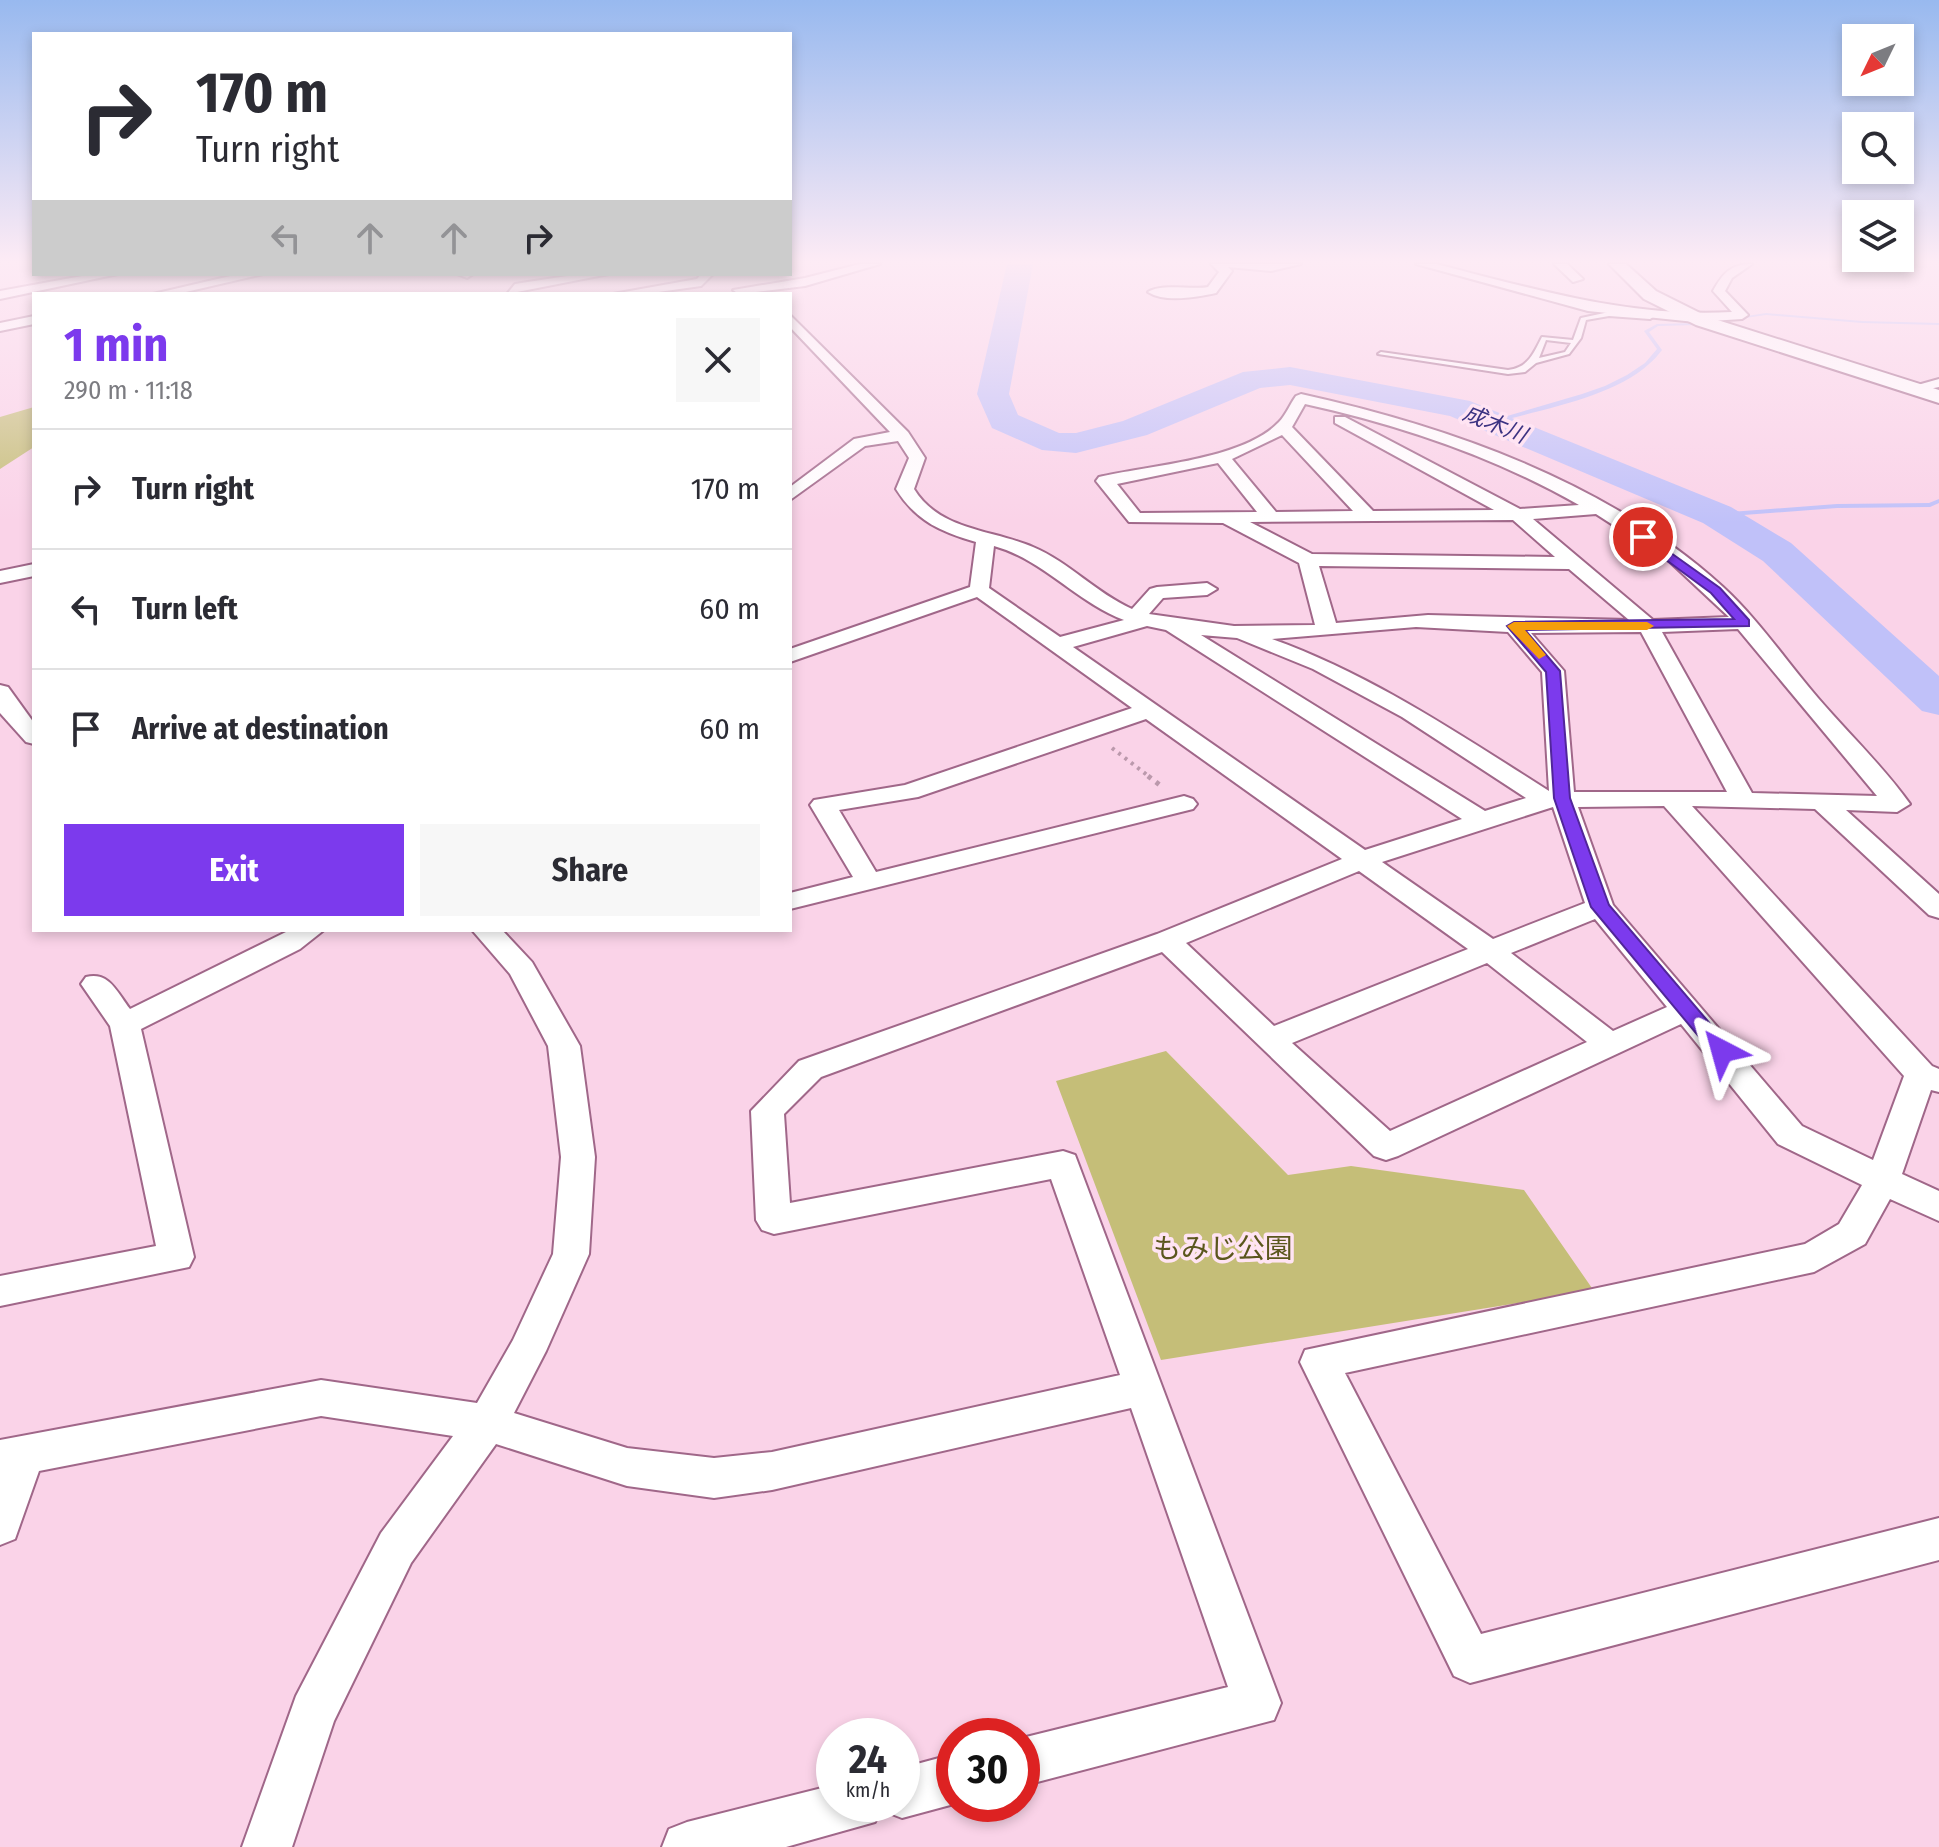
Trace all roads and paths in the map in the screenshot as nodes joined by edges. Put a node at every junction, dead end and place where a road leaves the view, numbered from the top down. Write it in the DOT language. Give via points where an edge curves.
graph roads {
  1 [pos="820,350"];
  2 [pos="1539,350"];
  3 [pos="1569,350"];
  4 [pos="1794,350"];
  5 [pos="1381,354"];
  6 [pos="1534,361"];
  7 [pos="1939,383"];
  8 [pos="1914,388"];
  9 [pos="1939,397"];
  10 [pos="1301,399"];
  11 [pos="1283,427"];
  12 [pos="902,435"];
  13 [pos="1220,455"];
  14 [pos="792,493"];
  15 [pos="1598,509"];
  16 [pos="1517,515"];
  17 [pos="1270,516"];
  18 [pos="1369,517"];
  19 [pos="1228,519"];
  20 [pos="985,541"];
  21 [pos="1308,560"];
  22 [pos="1575,563"];
  23 [pos="32,570"];
  24 [pos="0,577"];
  25 [pos="1207,589"];
  26 [pos="979,590"];
  27 [pos="1150,620"];
  28 [pos="1744,623"];
  29 [pos="1514,626"];
  30 [pos="1648,626"];
  31 [pos="1228,630"];
  32 [pos="1327,630"];
  33 [pos="1056,645"];
  34 [pos="792,655"];
  35 [pos="0,692"];
  36 [pos="1146,711"];
  37 [pos="1087,729"];
  38 [pos="32,735"];
  39 [pos="1671,798"];
  40 [pos="1554,799"];
  41 [pos="1743,799"];
  42 [pos="1823,803"];
  43 [pos="1184,804"];
  44 [pos="1483,821"];
  45 [pos="1362,860"];
  46 [pos="868,880"];
  47 [pos="792,900"];
  48 [pos="1600,907"];
  49 [pos="1939,909"];
  50 [pos="488,932"];
  51 [pos="291,934"];
  52 [pos="1167,940"];
  53 [pos="1490,951"];
  54 [pos="96,984"];
  55 [pos="1688,1009"];
  56 [pos="125,1024"];
  57 [pos="1269,1040"];
  58 [pos="1612,1046"];
  59 [pos="1930,1078"];
  60 [pos="1882,1182"];
  61 [pos="1939,1207"];
  62 [pos="0,1291"];
  63 [pos="1142,1388"];
  64 [pos="487,1423"];
  65 [pos="11,1457"];
  66 [pos="0,1524"];
  67 [pos="1939,1539"];
  68 [pos="1040,1757"];
  69 [pos="816,1814"];
  70 [pos="267,1847"];
  71 [pos="687,1847"];
  1 -- 12 [label="street"];
  2 -- 6 [label="lane"];
  3 -- 6 [label="lane"];
  4 -- 8 [label="main road"];
  5 -- 6 [label="lane" via="1508,372"];
  7 -- 8 [label="street"];
  8 -- 9 [label="main road"];
  10 -- 11 [label="street"];
  10 -- 15 [label="street" via="1475,448"];
  10 -- 16 [label="street"];
  11 -- 13 [label="street"];
  11 -- 18 [label="street"];
  12 -- 14 [label="street" via="860,442"];
  12 -- 20 [label="street" via="917,458 905,489 912,504 939,523"];
  13 -- 17 [label="street"];
  13 -- 19 [label="street" via="1171,471 1105,481 1135,518"];
  15 -- 16 [label="street"];
  15 -- 28 [label="street" via="1691,571"];
  16 -- 18 [label="street"];
  16 -- 22 [label="street"];
  17 -- 18 [label="street"];
  17 -- 19 [label="street"];
  19 -- 21 [label="street"];
  20 -- 26 [label="street"];
  20 -- 27 [label="street" via="1024,550 1066,572 1112,608"];
  21 -- 22 [label="street"];
  21 -- 32 [label="street"];
  22 -- 30 [label="street"];
  23 -- 24 [label="street"];
  25 -- 27 [label="street" via="1157,593"];
  26 -- 33 [label="street"];
  26 -- 34 [label="street"];
  27 -- 31 [label="street"];
  27 -- 33 [label="street"];
  27 -- 44 [label="street"];
  28 -- 30 [label="street"];
  28 -- 42 [label="street" via="1897,804"];
  29 -- 30 [label="street"];
  29 -- 32 [label="street" via="1427,621"];
  29 -- 40 [label="street" via="1553,671"];
  30 -- 41 [label="street"];
  31 -- 32 [label="street"];
  31 -- 40 [label="street" via="1321,664"];
  33 -- 36 [label="street"];
  35 -- 38 [label="street"];
  36 -- 37 [label="street"];
  36 -- 45 [label="street"];
  37 -- 43 [label="path"];
  37 -- 46 [label="street" via="909,792 823,805"];
  39 -- 40 [label="street"];
  39 -- 41 [label="street"];
  39 -- 59 [label="street"];
  40 -- 44 [label="street"];
  40 -- 48 [label="street"];
  41 -- 42 [label="street"];
  42 -- 49 [label="street"];
  43 -- 46 [label="street"];
  44 -- 45 [label="street"];
  45 -- 52 [label="street"];
  45 -- 53 [label="street"];
  46 -- 47 [label="street"];
  48 -- 53 [label="street"];
  48 -- 55 [label="street"];
  50 -- 64 [label="street" via="522,969 564,1046 578,1157 571,1254"];
  51 -- 56 [label="street"];
  52 -- 57 [label="street"];
  52 -- 63 [label="street" via="810,1069 767,1111 774,1220 1063,1164"];
  53 -- 57 [label="street"];
  53 -- 58 [label="street"];
  54 -- 56 [label="street"];
  55 -- 58 [label="street"];
  55 -- 60 [label="street" via="1790,1135"];
  56 -- 62 [label="street" via="176,1257"];
  57 -- 58 [label="street" via="1386,1147"];
  59 -- 60 [label="street"];
  60 -- 61 [label="street"];
  60 -- 67 [label="street" via="1852,1234 1814,1257 1319,1362 1470,1660"];
  63 -- 64 [label="street" via="772,1471 714,1478 627,1467"];
  63 -- 68 [label="street" via="1257,1703"];
  64 -- 65 [label="street" via="321,1398"];
  64 -- 70 [label="street" via="396,1548 313,1713"];
  65 -- 66 [label="street"];
  69 -- 71 [label="street"];
}
